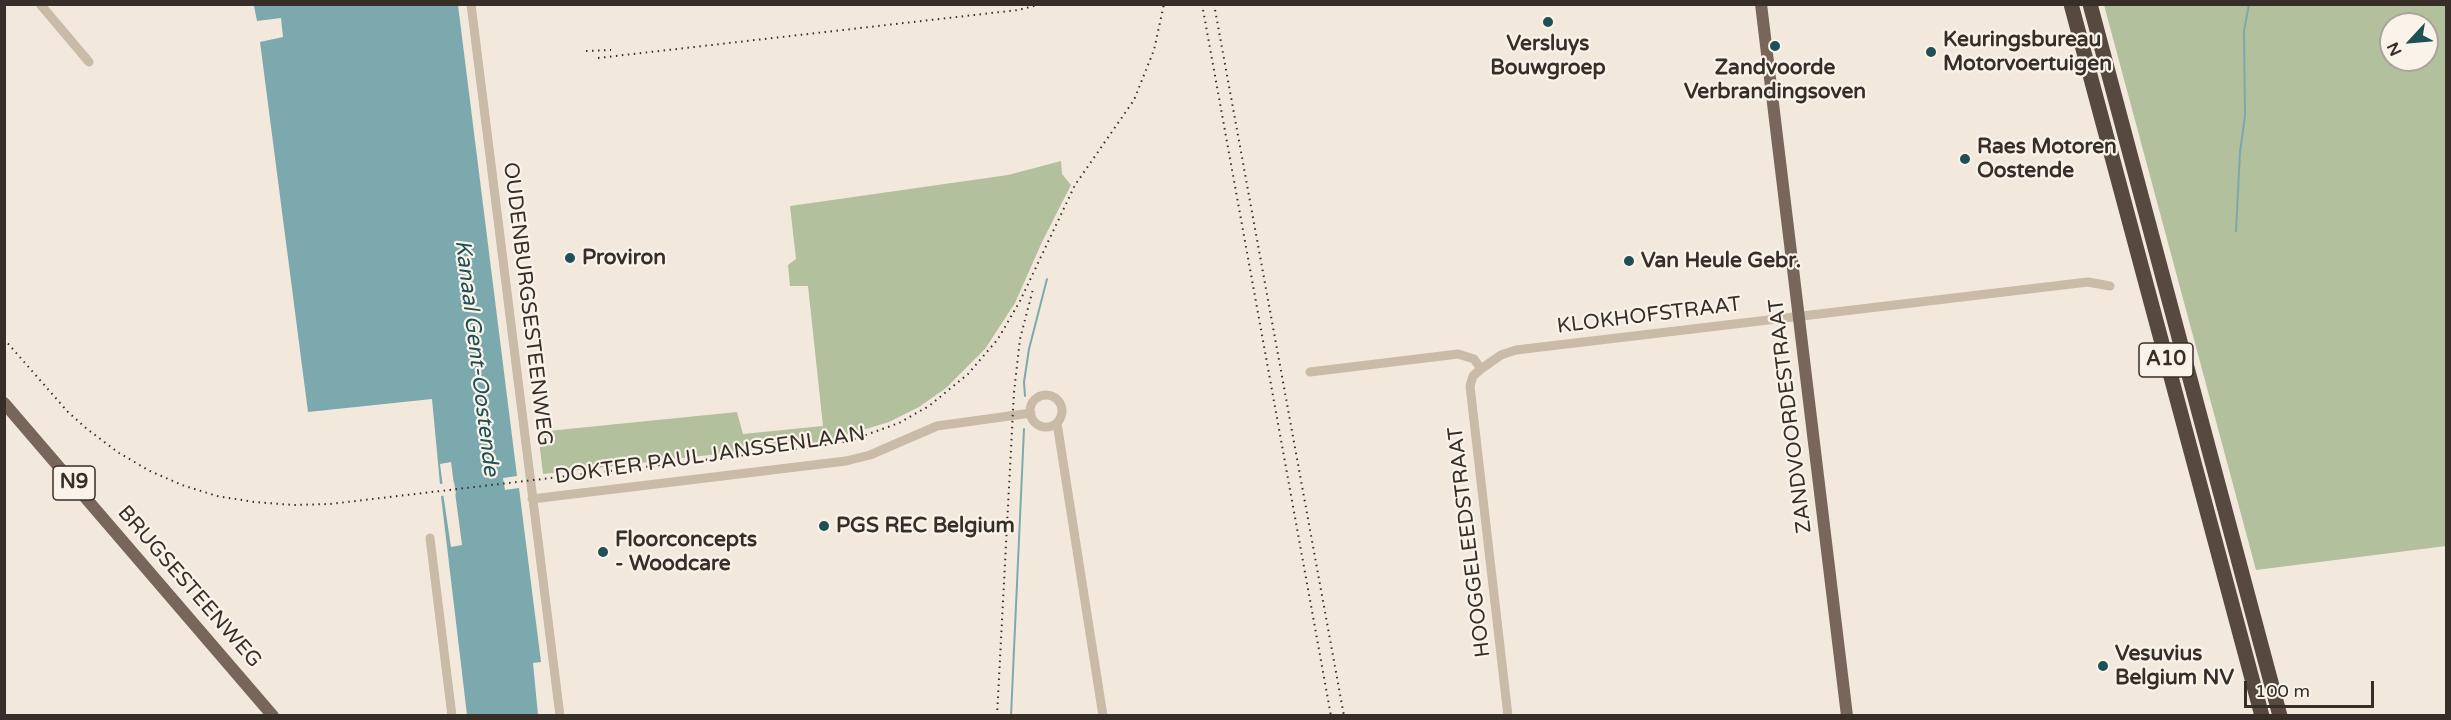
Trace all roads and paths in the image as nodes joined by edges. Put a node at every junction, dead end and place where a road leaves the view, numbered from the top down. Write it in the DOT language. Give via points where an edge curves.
graph roads {
  1 [pos="40,4"];
  2 [pos="471,4"];
  3 [pos="1761,4"];
  4 [pos="2071,4"];
  5 [pos="2090,4"];
  6 [pos="90,62"];
  7 [pos="2110,286"];
  8 [pos="1798,316"];
  9 [pos="1481,369"];
  10 [pos="1310,372"];
  11 [pos="4,402"];
  12 [pos="1031,413"];
  13 [pos="1057,423"];
  14 [pos="532,499"];
  15 [pos="429,538"];
  16 [pos="273,716"];
  17 [pos="452,716"];
  18 [pos="560,716"];
  19 [pos="1103,716"];
  20 [pos="1508,716"];
  21 [pos="1847,716"];
  22 [pos="2262,716"];
  23 [pos="2280,716"];
  1 -- 6 [label="street"];
  2 -- 14 [label="street, OUDENBURGSESTEENWEG"];
  3 -- 8 [label="main road, ZANDVOORDESTRAAT"];
  4 -- 22 [label="highway, A10"];
  5 -- 23 [label="highway, A10"];
  7 -- 8 [label="street, KLOKHOFSTRAAT" via="2088,282"];
  8 -- 9 [label="street, KLOKHOFSTRAAT" via="1516,350"];
  8 -- 21 [label="main road, ZANDVOORDESTRAAT"];
  9 -- 10 [label="street" via="1473,359 1458,354"];
  9 -- 20 [label="street, HOOGGELEEDSTRAAT" via="1470,386"];
  11 -- 16 [label="main road, BRUGSESTEENWEG / N9"];
  12 -- 13 [label="street" via="1041,426"];
  12 -- 13 [label="street" via="1037,398 1049,395 1060,403 1062,410"];
  12 -- 14 [label="street, DOKTER PAUL JANSSENLAAN" via="937,426 870,455 846,461"];
  13 -- 19 [label="street"];
  14 -- 18 [label="street, OUDENBURGSESTEENWEG"];
  15 -- 17 [label="street"];
}
